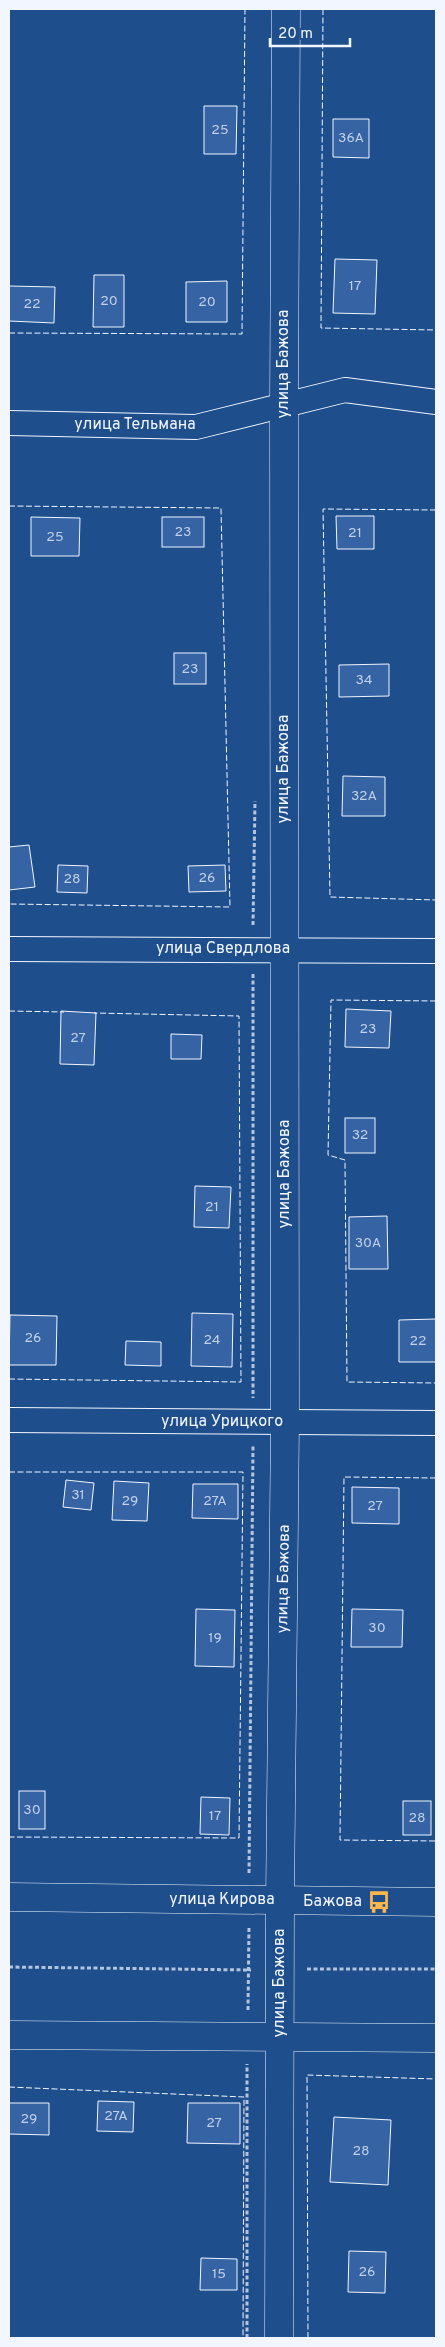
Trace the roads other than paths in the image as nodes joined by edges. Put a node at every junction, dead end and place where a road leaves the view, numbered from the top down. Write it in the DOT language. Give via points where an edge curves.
graph roads {
  1 [pos="286,9"];
  2 [pos="436,402"];
  3 [pos="284,404"];
  4 [pos="9,423"];
  5 [pos="9,949"];
  6 [pos="284,950"];
  7 [pos="436,951"];
  8 [pos="9,1420"];
  9 [pos="286,1423"];
  10 [pos="436,1423"];
  11 [pos="9,1897"];
  12 [pos="280,1900"];
  13 [pos="436,1902"];
  14 [pos="9,2035"];
  15 [pos="280,2037"];
  16 [pos="436,2038"];
  17 [pos="279,2338"];
  1 -- 3 [label="street, улица Бажова"];
  2 -- 3 [label="street, улица Тельмана" via="344,390"];
  3 -- 4 [label="street, улица Тельмана" via="196,427"];
  3 -- 6 [label="street, улица Бажова"];
  5 -- 6 [label="street, улица Свердлова"];
  6 -- 7 [label="street, улица Свердлова"];
  6 -- 9 [label="street, улица Бажова"];
  8 -- 9 [label="street, улица Урицкого"];
  9 -- 10 [label="street, улица Урицкого"];
  9 -- 12 [label="street, улица Бажова"];
  11 -- 12 [label="street, улица Кирова"];
  12 -- 13 [label="street, улица Кирова"];
  12 -- 15 [label="street, улица Бажова"];
  14 -- 15 [label="street"];
  15 -- 16 [label="street"];
  15 -- 17 [label="street, улица Бажова"];
}
